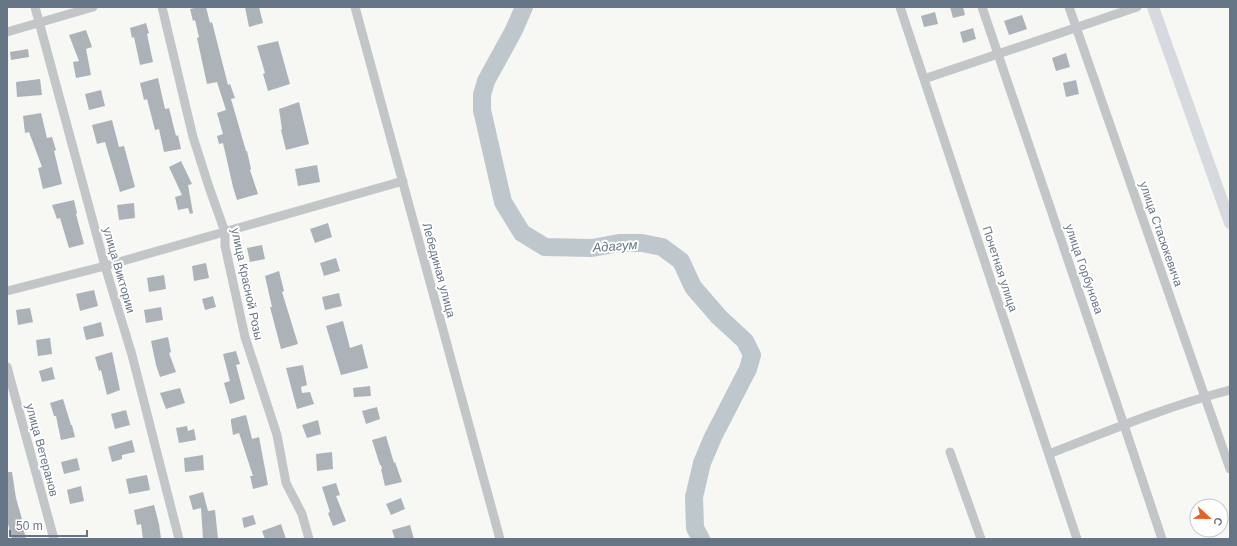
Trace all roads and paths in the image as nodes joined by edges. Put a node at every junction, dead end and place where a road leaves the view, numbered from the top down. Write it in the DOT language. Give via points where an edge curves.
graph roads {
  1 [pos="36,7"];
  2 [pos="93,7"];
  3 [pos="162,7"];
  4 [pos="355,7"];
  5 [pos="900,7"];
  6 [pos="982,7"];
  7 [pos="1069,7"];
  8 [pos="1137,7"];
  9 [pos="1153,7"];
  10 [pos="40,23"];
  11 [pos="1076,27"];
  12 [pos="7,32"];
  13 [pos="997,54"];
  14 [pos="924,79"];
  15 [pos="403,180"];
  16 [pos="1230,223"];
  17 [pos="225,232"];
  18 [pos="105,266"];
  19 [pos="7,291"];
  20 [pos="7,367"];
  21 [pos="1230,390"];
  22 [pos="1205,397"];
  23 [pos="1124,425"];
  24 [pos="950,452"];
  25 [pos="1049,454"];
  26 [pos="1230,469"];
  27 [pos="54,539"];
  28 [pos="179,539"];
  29 [pos="309,539"];
  30 [pos="500,539"];
  31 [pos="981,539"];
  32 [pos="1077,539"];
  33 [pos="1162,539"];
  1 -- 10 [label="street, улица Виктории"];
  2 -- 10 [label="street"];
  3 -- 17 [label="street, улица Красной Розы" via="194,137"];
  4 -- 15 [label="street, Лебединая улица"];
  5 -- 14 [label="street, Почетная улица"];
  6 -- 13 [label="street, улица Горбунова"];
  7 -- 11 [label="street, улица Стасюкевича"];
  8 -- 11 [label="street"];
  9 -- 16 [label="main road"];
  10 -- 12 [label="street"];
  10 -- 18 [label="street, улица Виктории"];
  11 -- 13 [label="street"];
  11 -- 22 [label="street, улица Стасюкевича"];
  13 -- 14 [label="street"];
  13 -- 23 [label="street, улица Горбунова"];
  14 -- 25 [label="street, Почетная улица"];
  15 -- 17 [label="street"];
  15 -- 30 [label="street, Лебединая улица"];
  17 -- 18 [label="street"];
  17 -- 29 [label="street, улица Красной Розы" via="225,246 245,337 277,435 286,483 302,514"];
  18 -- 19 [label="street"];
  18 -- 28 [label="street, улица Виктории" via="132,355"];
  20 -- 27 [label="street, улица Ветеранов"];
  21 -- 22 [label="street"];
  22 -- 23 [label="street"];
  22 -- 26 [label="street, улица Стасюкевича"];
  23 -- 25 [label="street"];
  23 -- 33 [label="street, улица Горбунова"];
  24 -- 31 [label="street"];
  25 -- 32 [label="street, Почетная улица"];
}
